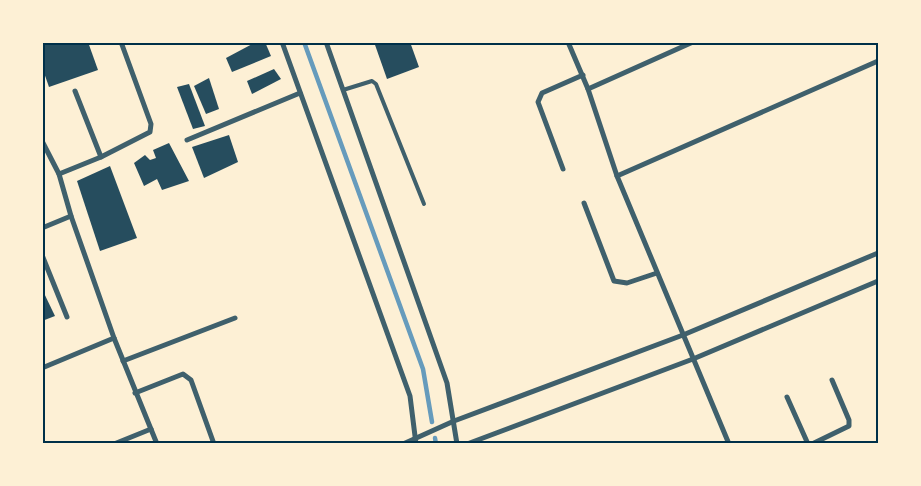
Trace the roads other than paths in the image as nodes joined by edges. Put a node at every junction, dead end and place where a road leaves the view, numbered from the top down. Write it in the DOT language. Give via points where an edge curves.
graph roads {
  1 [pos="121,42"];
  2 [pos="282,42"];
  3 [pos="326,42"];
  4 [pos="568,42"];
  5 [pos="693,42"];
  6 [pos="878,61"];
  7 [pos="583,75"];
  8 [pos="588,89"];
  9 [pos="343,90"];
  10 [pos="75,91"];
  11 [pos="300,93"];
  12 [pos="186,140"];
  13 [pos="42,141"];
  14 [pos="101,158"];
  15 [pos="563,168"];
  16 [pos="59,174"];
  17 [pos="617,176"];
  18 [pos="584,203"];
  19 [pos="424,204"];
  20 [pos="71,216"];
  21 [pos="42,228"];
  22 [pos="878,253"];
  23 [pos="42,254"];
  24 [pos="657,273"];
  25 [pos="878,282"];
  26 [pos="67,317"];
  27 [pos="235,318"];
  28 [pos="683,335"];
  29 [pos="114,338"];
  30 [pos="694,359"];
  31 [pos="123,362"];
  32 [pos="42,368"];
  33 [pos="832,380"];
  34 [pos="135,393"];
  35 [pos="788,397"];
  36 [pos="454,420"];
  37 [pos="151,429"];
  38 [pos="416,441"];
  39 [pos="114,444"];
  40 [pos="157,444"];
  41 [pos="214,444"];
  42 [pos="402,444"];
  43 [pos="457,444"];
  44 [pos="468,444"];
  45 [pos="729,444"];
  46 [pos="808,444"];
  47 [pos="812,444"];
  1 -- 14 [label="street" via="151,124 150,132"];
  2 -- 11 [label="street"];
  3 -- 9 [label="street"];
  4 -- 7 [label="street"];
  5 -- 8 [label="street"];
  6 -- 17 [label="street"];
  7 -- 8 [label="street"];
  7 -- 15 [label="street" via="542,93 538,102"];
  8 -- 17 [label="street"];
  9 -- 19 [label="lane" via="372,81 376,84"];
  9 -- 36 [label="street" via="447,383"];
  10 -- 14 [label="street"];
  11 -- 12 [label="street"];
  11 -- 38 [label="street" via="410,396"];
  13 -- 16 [label="street"];
  14 -- 16 [label="street"];
  16 -- 20 [label="street"];
  17 -- 24 [label="street"];
  18 -- 24 [label="street" via="614,281 627,283"];
  20 -- 21 [label="street"];
  20 -- 29 [label="street"];
  22 -- 28 [label="street"];
  23 -- 26 [label="street"];
  24 -- 28 [label="street"];
  25 -- 30 [label="street"];
  27 -- 31 [label="street"];
  28 -- 30 [label="street"];
  28 -- 36 [label="street"];
  29 -- 31 [label="street"];
  29 -- 32 [label="street"];
  30 -- 44 [label="street"];
  30 -- 45 [label="street"];
  31 -- 34 [label="street"];
  33 -- 47 [label="street" via="849,426"];
  34 -- 37 [label="street"];
  34 -- 41 [label="street" via="183,374 190,380"];
  35 -- 46 [label="street"];
  36 -- 38 [label="street"];
  36 -- 43 [label="street"];
  37 -- 39 [label="street"];
  37 -- 40 [label="street"];
  38 -- 42 [label="street"];
}
